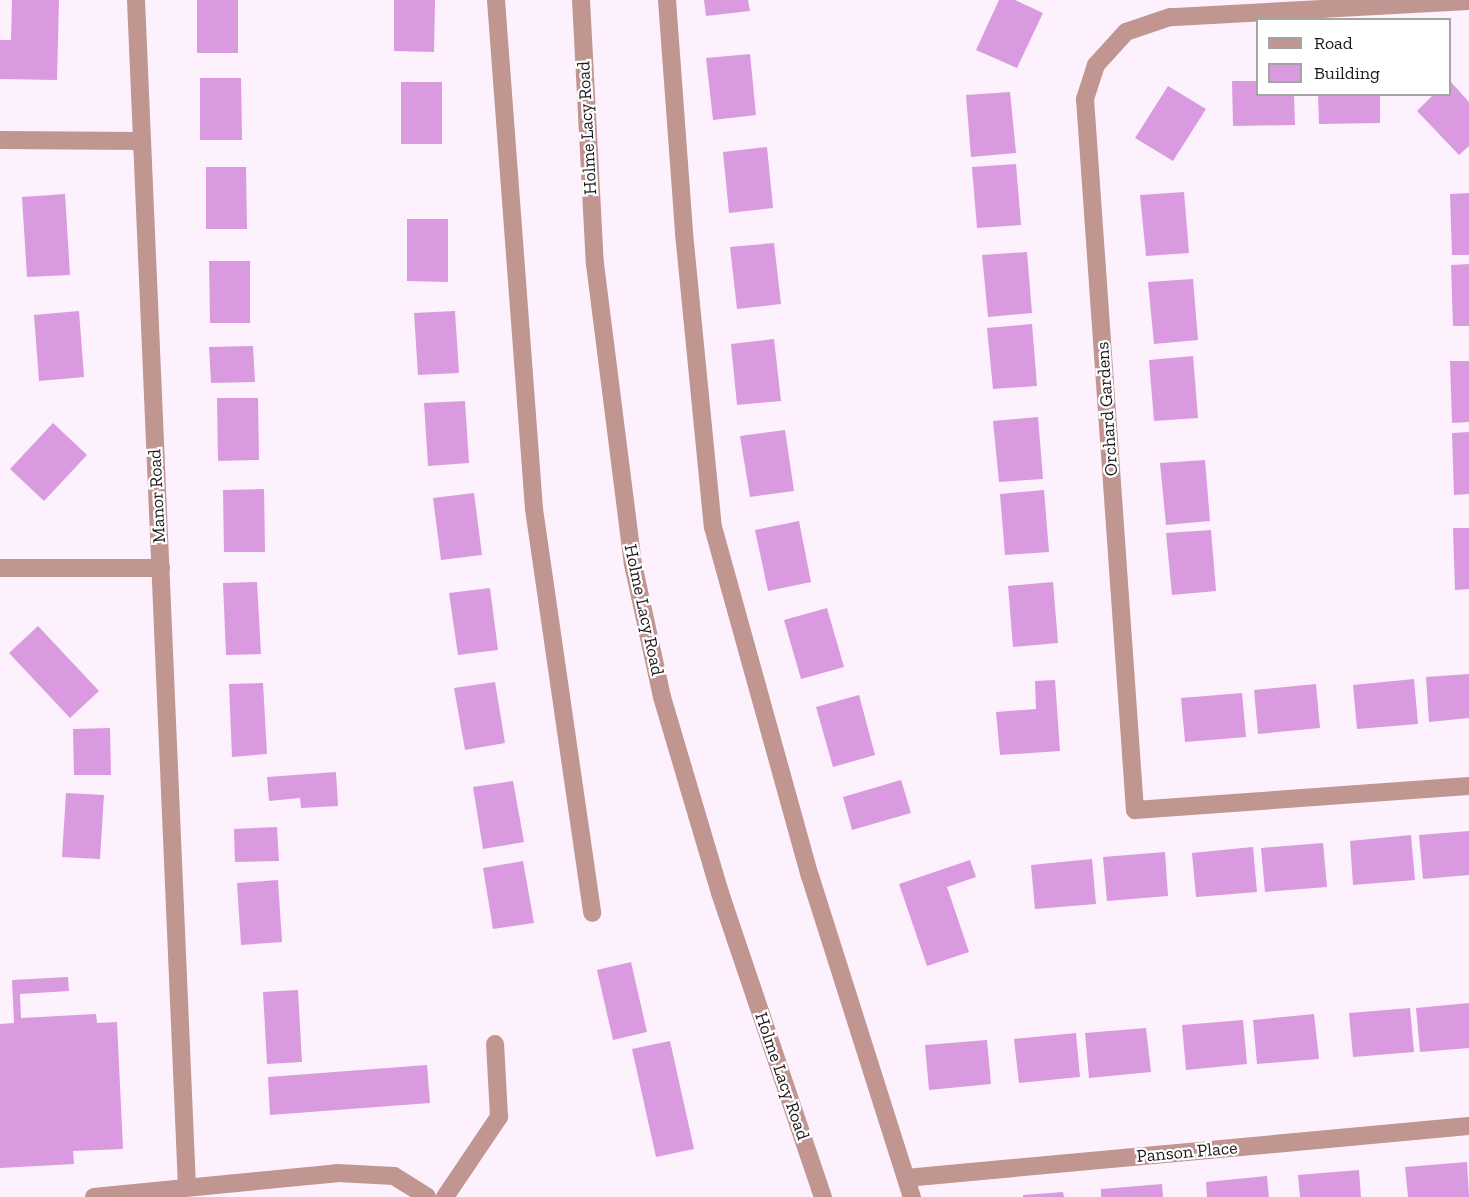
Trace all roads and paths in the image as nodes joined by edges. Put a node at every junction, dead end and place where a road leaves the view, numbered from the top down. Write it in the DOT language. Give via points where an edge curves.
graph roads {
  1 [pos="136,0"];
  2 [pos="496,0"];
  3 [pos="581,0"];
  4 [pos="667,0"];
  5 [pos="1469,1"];
  6 [pos="0,140"];
  7 [pos="141,141"];
  8 [pos="0,568"];
  9 [pos="161,568"];
  10 [pos="1469,786"];
  11 [pos="592,913"];
  12 [pos="495,1044"];
  13 [pos="1469,1126"];
  14 [pos="906,1178"];
  15 [pos="187,1185"];
  16 [pos="94,1197"];
  17 [pos="427,1197"];
  18 [pos="445,1197"];
  19 [pos="823,1197"];
  20 [pos="912,1197"];
  1 -- 7 [label="street, Manor Road"];
  2 -- 11 [label="street" via="534,509"];
  3 -- 19 [label="street, Holme Lacy Road" via="596,264 633,564 662,697 717,881"];
  4 -- 14 [label="street" via="684,233 713,527 810,876"];
  5 -- 10 [label="street, Orchard Gardens" via="1170,17 1126,32 1095,64 1085,99 1135,810"];
  6 -- 7 [label="street"];
  7 -- 9 [label="street, Manor Road"];
  8 -- 9 [label="street"];
  9 -- 15 [label="street, Manor Road"];
  12 -- 18 [label="street" via="499,1117"];
  13 -- 14 [label="street, Panson Place"];
  14 -- 20 [label="street"];
  15 -- 16 [label="street"];
  15 -- 17 [label="street" via="337,1173 394,1176"];
}
